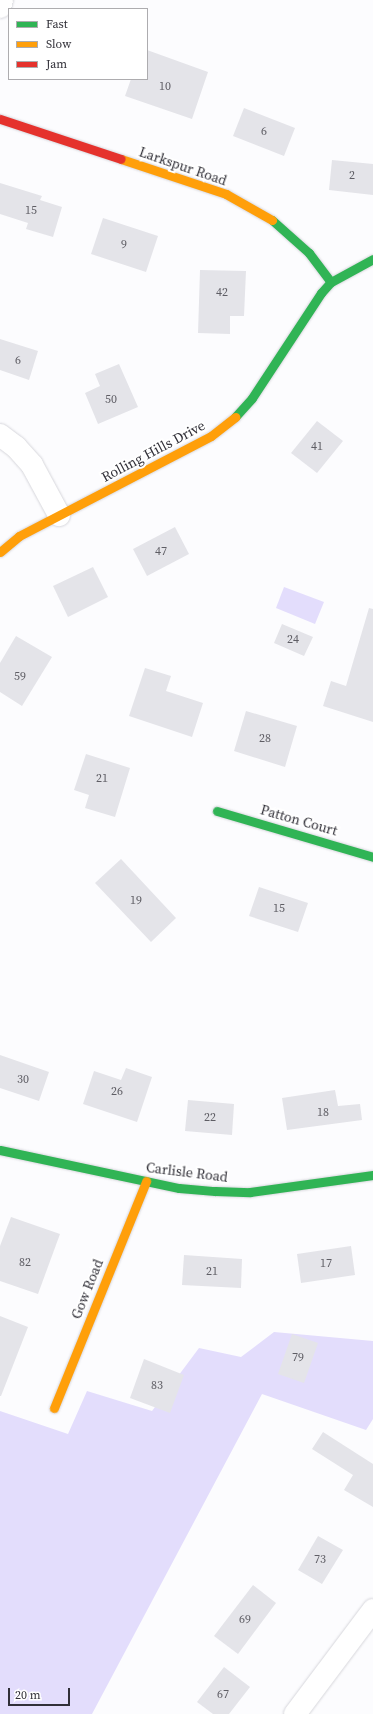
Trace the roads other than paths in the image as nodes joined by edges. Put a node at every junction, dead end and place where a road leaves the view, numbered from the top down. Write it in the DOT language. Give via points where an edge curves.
graph roads {
  1 [pos="2,0"];
  2 [pos="0,7"];
  3 [pos="0,119"];
  4 [pos="373,260"];
  5 [pos="331,282"];
  6 [pos="0,435"];
  7 [pos="59,515"];
  8 [pos="0,552"];
  9 [pos="217,811"];
  10 [pos="373,857"];
  11 [pos="0,1150"];
  12 [pos="373,1175"];
  13 [pos="146,1181"];
  14 [pos="54,1408"];
  15 [pos="373,1610"];
  16 [pos="295,1714"];
  1 -- 2 [label="street"];
  3 -- 5 [label="street, Larkspur Road" via="226,194 256,209 284,229 309,253"];
  4 -- 5 [label="street, Rolling Hills Drive" via="351,268"];
  5 -- 7 [label="street, Rolling Hills Drive" via="321,292 252,398 233,419 189,449"];
  6 -- 7 [label="street" via="16,447 32,465"];
  7 -- 8 [label="street, Rolling Hills Drive" via="19,536"];
  9 -- 10 [label="street, Patton Court"];
  11 -- 13 [label="street, Carlisle Road"];
  12 -- 13 [label="street, Carlisle Road" via="250,1192 207,1191"];
  13 -- 14 [label="street, Gow Road"];
  15 -- 16 [label="street"];
}
